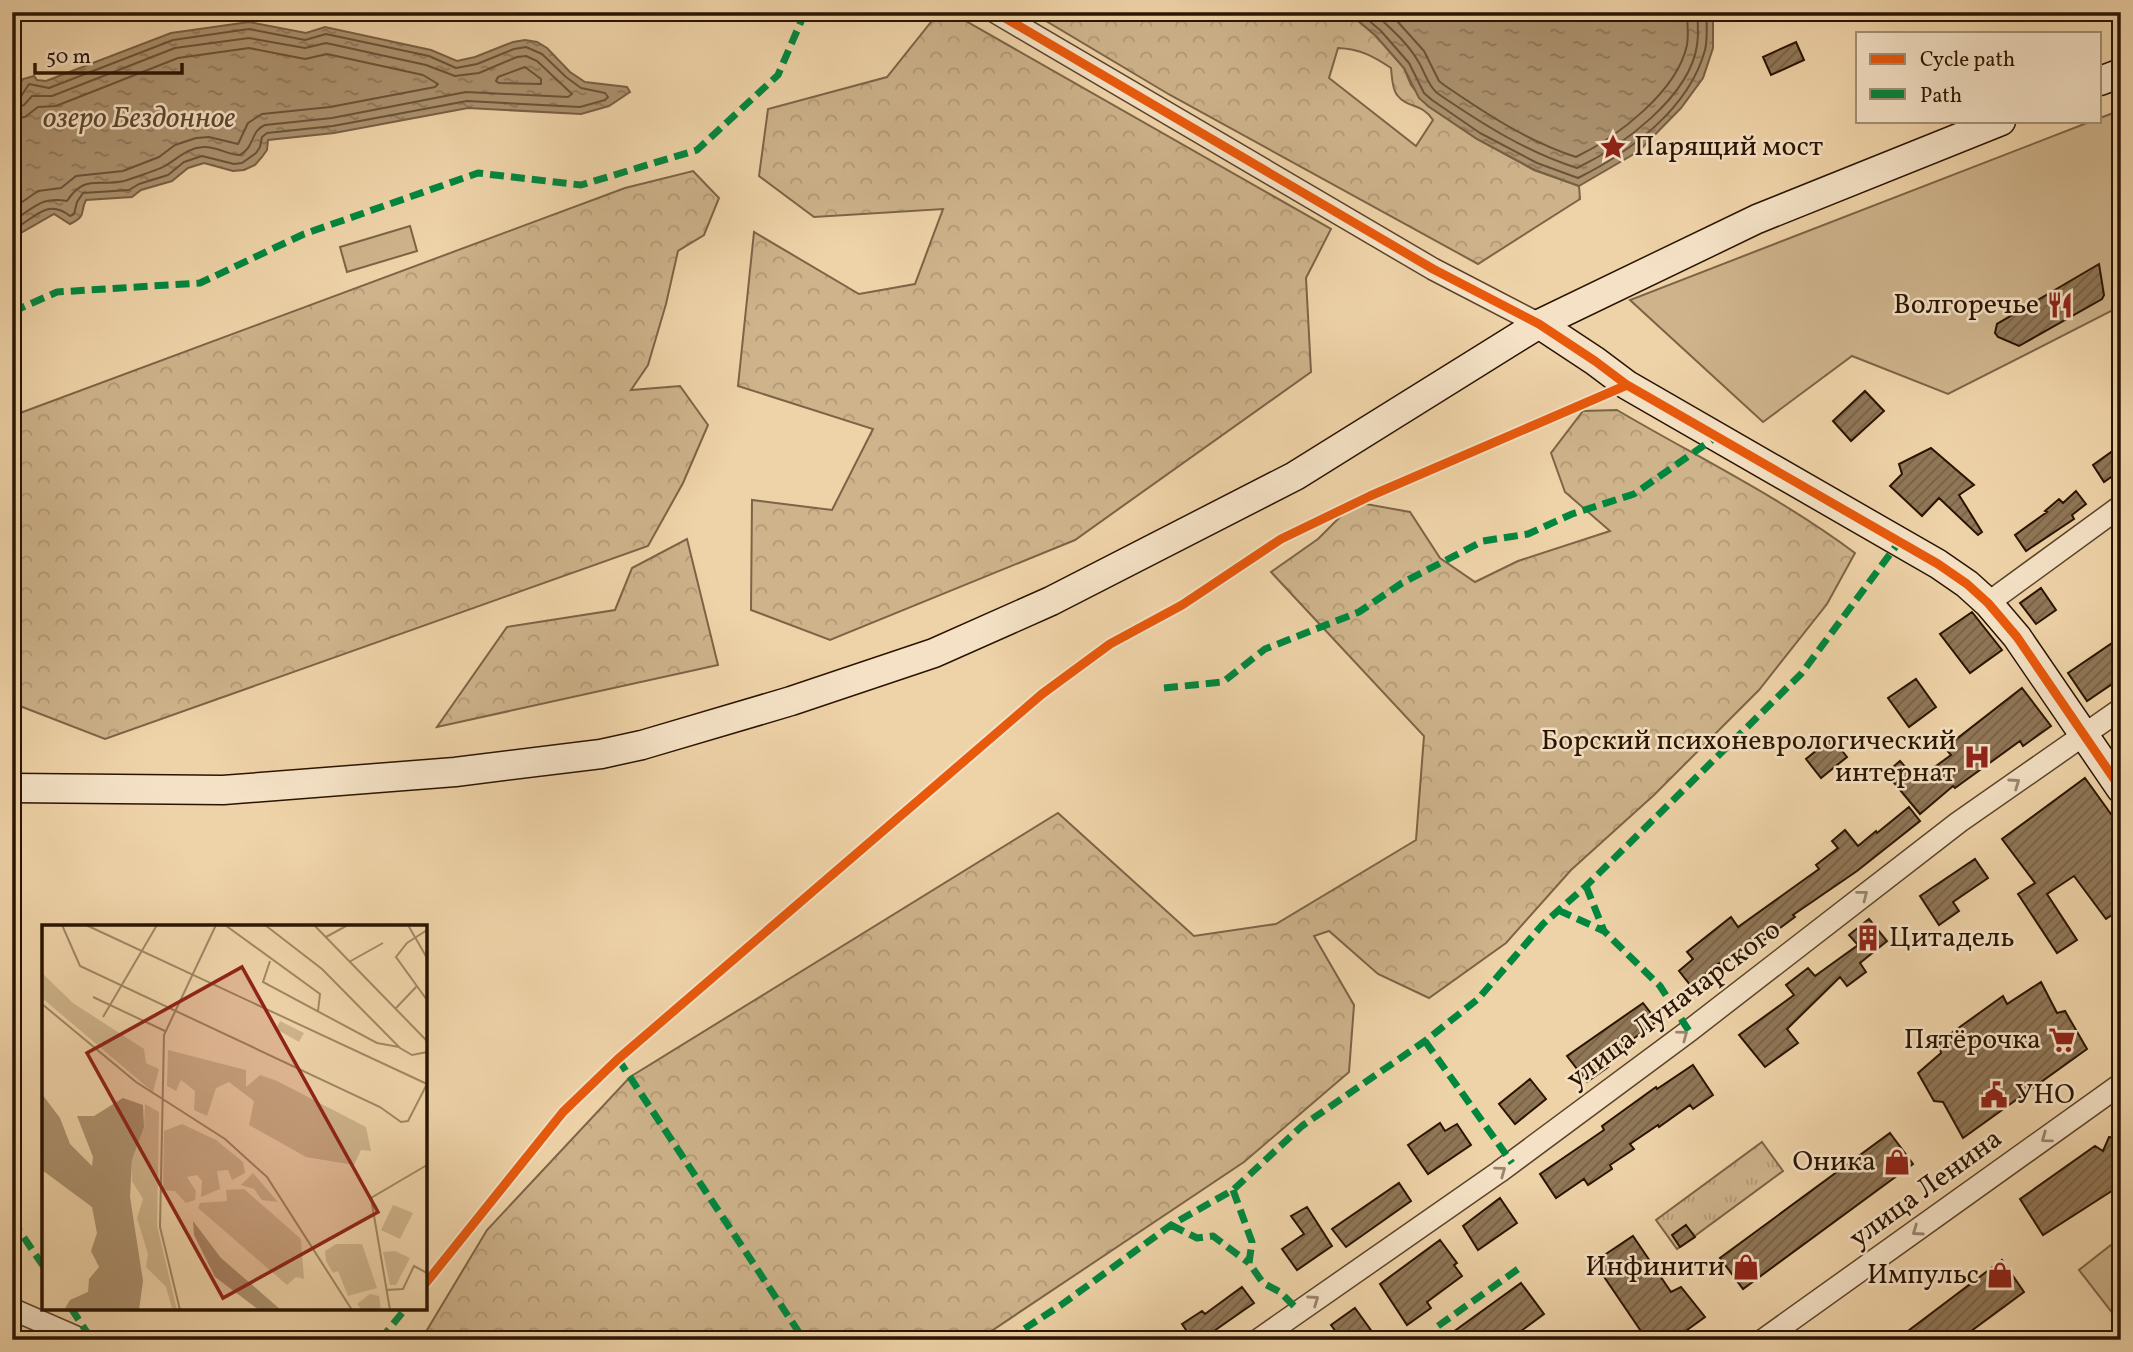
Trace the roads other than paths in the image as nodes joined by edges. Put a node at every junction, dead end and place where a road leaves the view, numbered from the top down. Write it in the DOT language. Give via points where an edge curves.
graph roads {
  1 [pos="995,12"];
  2 [pos="2121,73"];
  3 [pos="2102,80"];
  4 [pos="1999,122"];
  5 [pos="1539,324"];
  6 [pos="2121,506"];
  7 [pos="1988,603"];
  8 [pos="2121,709"];
  9 [pos="2082,735"];
  10 [pos="12,788"];
  11 [pos="2121,789"];
  12 [pos="2121,1084"];
  13 [pos="12,1309"];
  14 [pos="83,1340"];
  15 [pos="1258,1340"];
  16 [pos="1763,1340"];
  1 -- 5 [label="street" via="1433,269"];
  2 -- 3 [label="main road"];
  4 -- 5 [label="main road" via="1757,219"];
  5 -- 7 [label="main road" via="1627,385 1938,564"];
  5 -- 10 [label="main road" via="1295,476 1051,601 934,653 791,701 601,754 455,772 223,790"];
  6 -- 7 [label="street"];
  7 -- 9 [label="main road" via="2017,637"];
  8 -- 9 [label="street, улица Луначарского"];
  9 -- 11 [label="main road"];
  15 -- 9 [label="street, улица Луначарского, one-way" via="1506,1168 1959,822"];
  12 -- 16 [label="street, улица Ленина, one-way"];
  13 -- 14 [label="street"];
}
